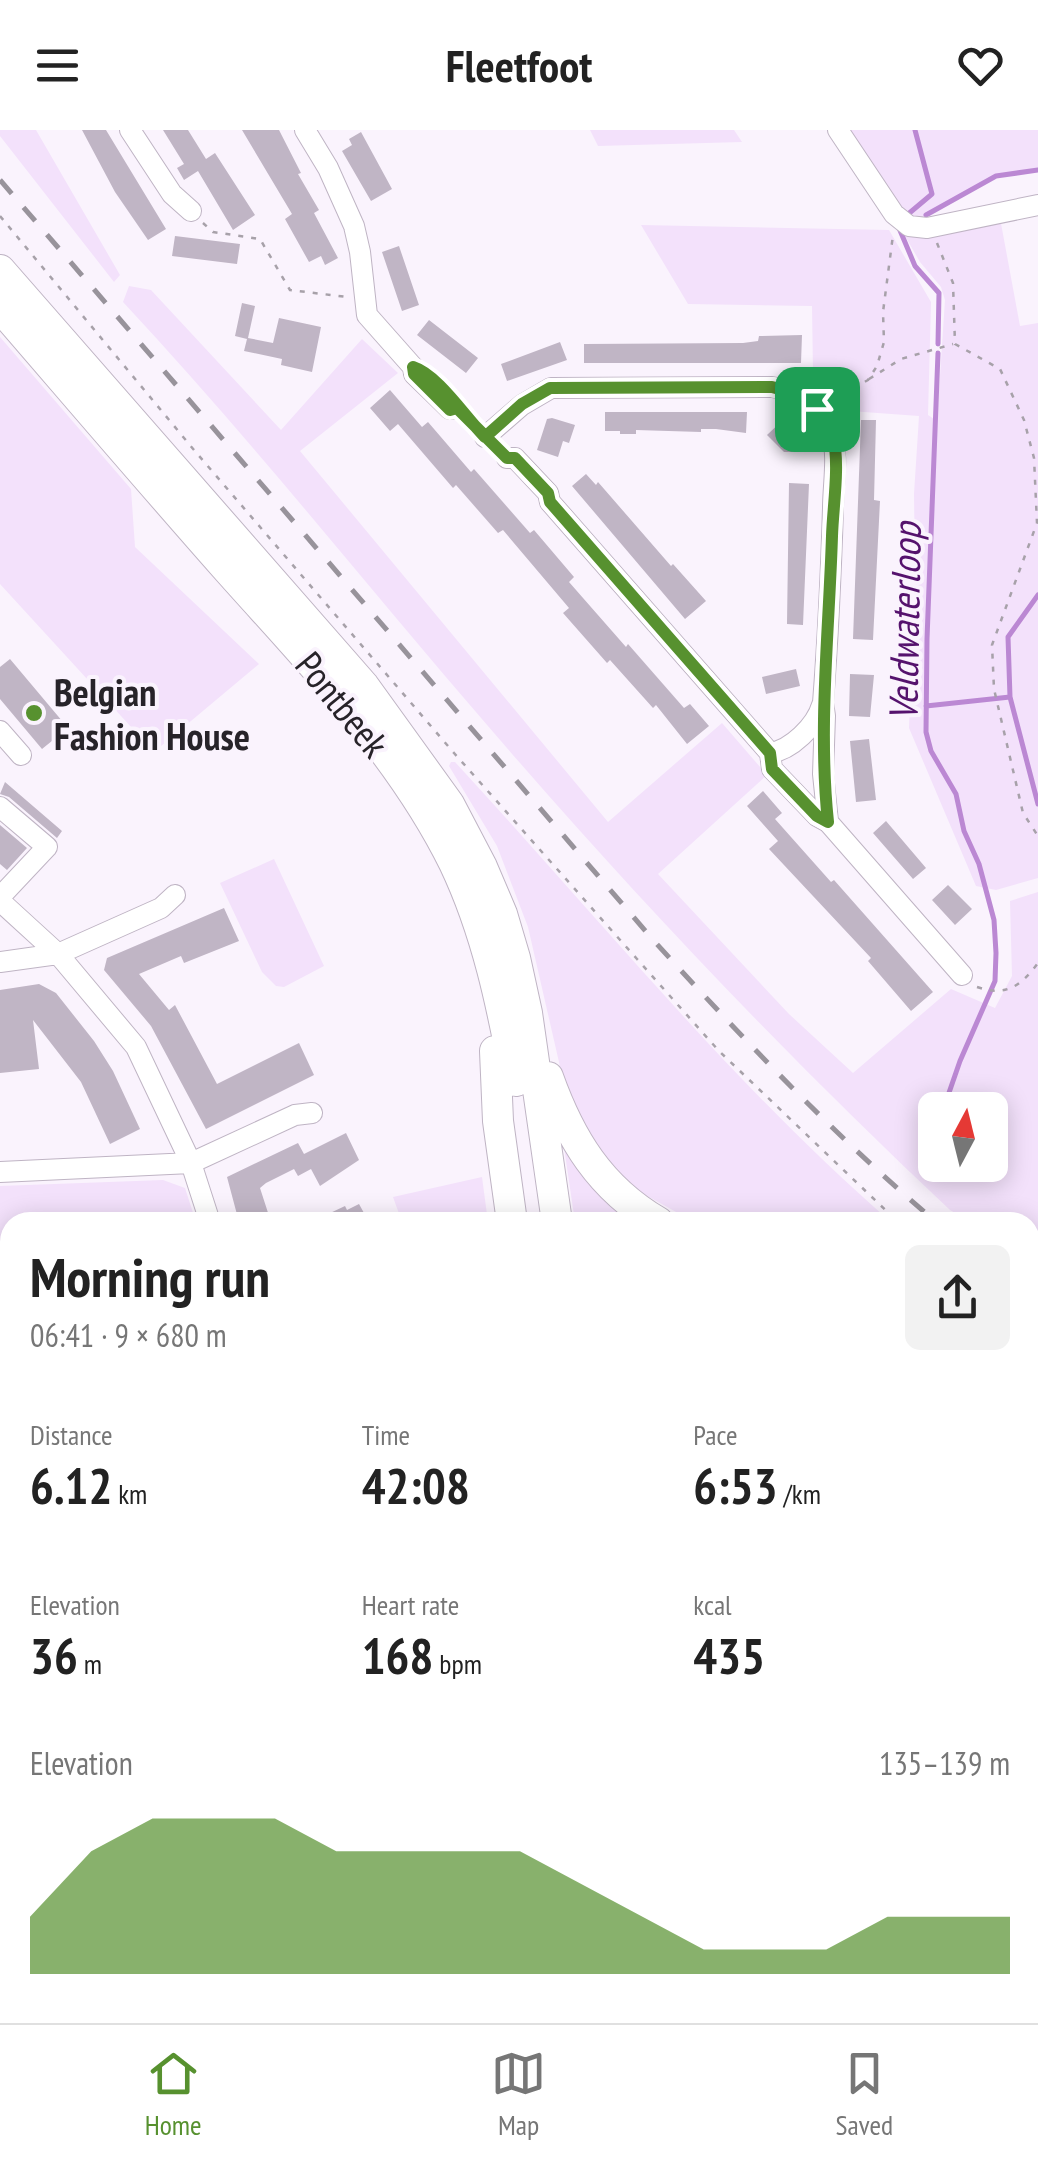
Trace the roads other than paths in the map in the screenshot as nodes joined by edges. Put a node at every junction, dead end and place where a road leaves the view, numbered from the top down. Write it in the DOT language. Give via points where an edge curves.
graph roads {
  1 [pos="130,130"];
  2 [pos="306,130"];
  3 [pos="838,130"];
  4 [pos="1038,205"];
  5 [pos="192,211"];
  6 [pos="0,270"];
  7 [pos="0,307"];
  8 [pos="485,437"];
  9 [pos="823,703"];
  10 [pos="0,731"];
  11 [pos="770,753"];
  12 [pos="20,756"];
  13 [pos="0,806"];
  14 [pos="828,822"];
  15 [pos="176,896"];
  16 [pos="0,899"];
  17 [pos="58,954"];
  18 [pos="0,962"];
  19 [pos="962,975"];
  20 [pos="514,1006"];
  21 [pos="312,1113"];
  22 [pos="191,1163"];
  23 [pos="0,1172"];
  24 [pos="207,1212"];
  25 [pos="511,1212"];
  26 [pos="535,1212"];
  27 [pos="555,1212"];
  28 [pos="640,1212"];
  1 -- 5 [label="street" via="172,194"];
  2 -- 8 [label="street" via="354,226 367,315"];
  3 -- 4 [label="street" via="894,214 919,228"];
  6 -- 20 [label="highway" via="364,686 449,804 506,929"];
  7 -- 20 [label="highway, Pontbeek" via="395,767 453,861"];
  8 -- 9 [label="street" via="550,388 772,387 798,394 829,426 834,452"];
  8 -- 11 [label="street"];
  9 -- 11 [label="street" via="807,730"];
  9 -- 14 [label="street"];
  10 -- 12 [label="street"];
  11 -- 14 [label="street" via="772,769"];
  13 -- 16 [label="street" via="47,847"];
  14 -- 19 [label="street"];
  15 -- 17 [label="street"];
  16 -- 17 [label="street"];
  17 -- 18 [label="street"];
  17 -- 22 [label="street" via="136,1047"];
  20 -- 25 [label="highway" via="494,1029"];
  20 -- 26 [label="highway, Pontbeek"];
  20 -- 27 [label="highway"];
  20 -- 28 [label="highway" via="570,1132 601,1177"];
  21 -- 22 [label="street"];
  22 -- 23 [label="street"];
  22 -- 24 [label="street"];
}
